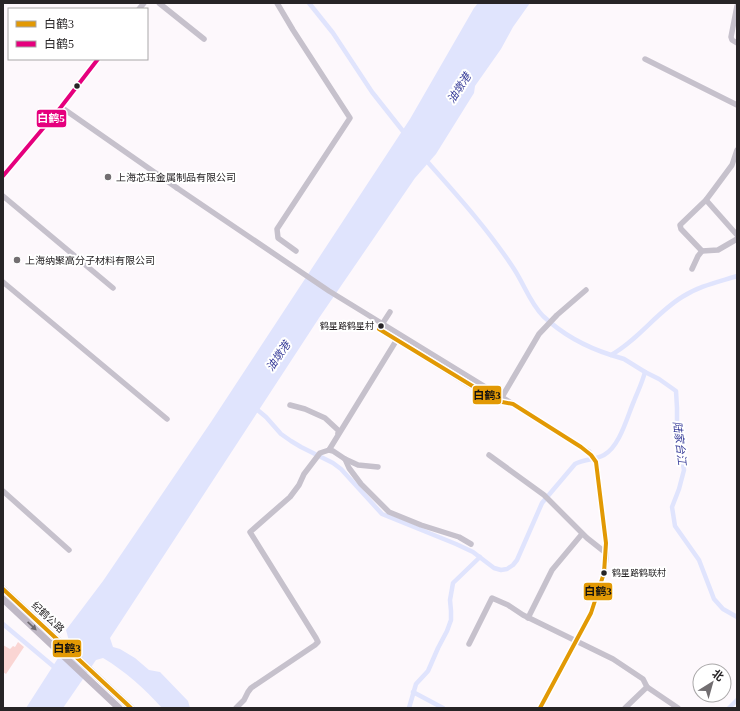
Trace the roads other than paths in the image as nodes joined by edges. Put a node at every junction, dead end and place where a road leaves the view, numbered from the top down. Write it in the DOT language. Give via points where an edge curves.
graph roads {
  1 [pos="159,3"];
  2 [pos="277,3"];
  3 [pos="737,6"];
  4 [pos="204,39"];
  5 [pos="737,43"];
  6 [pos="645,59"];
  7 [pos="97,60"];
  8 [pos="737,105"];
  9 [pos="61,107"];
  10 [pos="737,150"];
  11 [pos="3,176"];
  12 [pos="3,196"];
  13 [pos="706,200"];
  14 [pos="737,235"];
  15 [pos="737,239"];
  16 [pos="296,251"];
  17 [pos="702,251"];
  18 [pos="692,269"];
  19 [pos="3,282"];
  20 [pos="113,288"];
  21 [pos="586,290"];
  22 [pos="390,312"];
  23 [pos="396,341"];
  24 [pos="502,397"];
  25 [pos="513,404"];
  26 [pos="290,405"];
  27 [pos="167,419"];
  28 [pos="338,434"];
  29 [pos="329,450"];
  30 [pos="489,455"];
  31 [pos="345,459"];
  32 [pos="378,467"];
  33 [pos="3,491"];
  34 [pos="582,534"];
  35 [pos="471,544"];
  36 [pos="68,550"];
  37 [pos="606,553"];
  38 [pos="3,589"];
  39 [pos="3,599"];
  40 [pos="528,618"];
  41 [pos="575,641"];
  42 [pos="469,644"];
  43 [pos="647,688"];
  44 [pos="119,708"];
  45 [pos="132,708"];
  46 [pos="236,708"];
  47 [pos="540,708"];
  48 [pos="625,708"];
  49 [pos="678,708"];
  1 -- 4 [label="street"];
  2 -- 16 [label="street" via="350,118 277,229 278,238"];
  3 -- 5 [label="street" via="731,37"];
  6 -- 8 [label="street"];
  7 -- 9 [label="street"];
  9 -- 11 [label="street"];
  9 -- 24 [label="street, bridge" via="329,291"];
  10 -- 13 [label="street" via="732,165"];
  12 -- 20 [label="street"];
  13 -- 14 [label="street"];
  13 -- 17 [label="street" via="680,225"];
  15 -- 17 [label="street" via="722,248"];
  17 -- 18 [label="street"];
  19 -- 27 [label="street"];
  21 -- 24 [label="street" via="543,329 529,348"];
  22 -- 23 [label="street" via="379,329"];
  23 -- 25 [label="street" via="497,401"];
  23 -- 28 [label="street"];
  24 -- 25 [label="street"];
  25 -- 37 [label="street" via="581,447 596,462"];
  26 -- 28 [label="street" via="325,418 339,431"];
  28 -- 29 [label="street"];
  29 -- 31 [label="street"];
  29 -- 46 [label="street" via="320,453 290,497 250,532 318,642 251,688"];
  30 -- 34 [label="street" via="544,494"];
  31 -- 32 [label="street" via="358,465"];
  31 -- 35 [label="street" via="361,484 389,512 421,526 459,537"];
  33 -- 36 [label="street"];
  34 -- 37 [label="street"];
  34 -- 40 [label="street" via="552,570"];
  37 -- 41 [label="street" via="604,573 595,603"];
  38 -- 45 [label="main road, 纪鹤公路"];
  39 -- 44 [label="main road, 纪鹤公路, one-way"];
  40 -- 41 [label="street"];
  40 -- 42 [label="street" via="492,598"];
  41 -- 43 [label="street" via="613,659 643,679"];
  41 -- 47 [label="street"];
  43 -- 48 [label="street"];
  43 -- 49 [label="street"];
}
